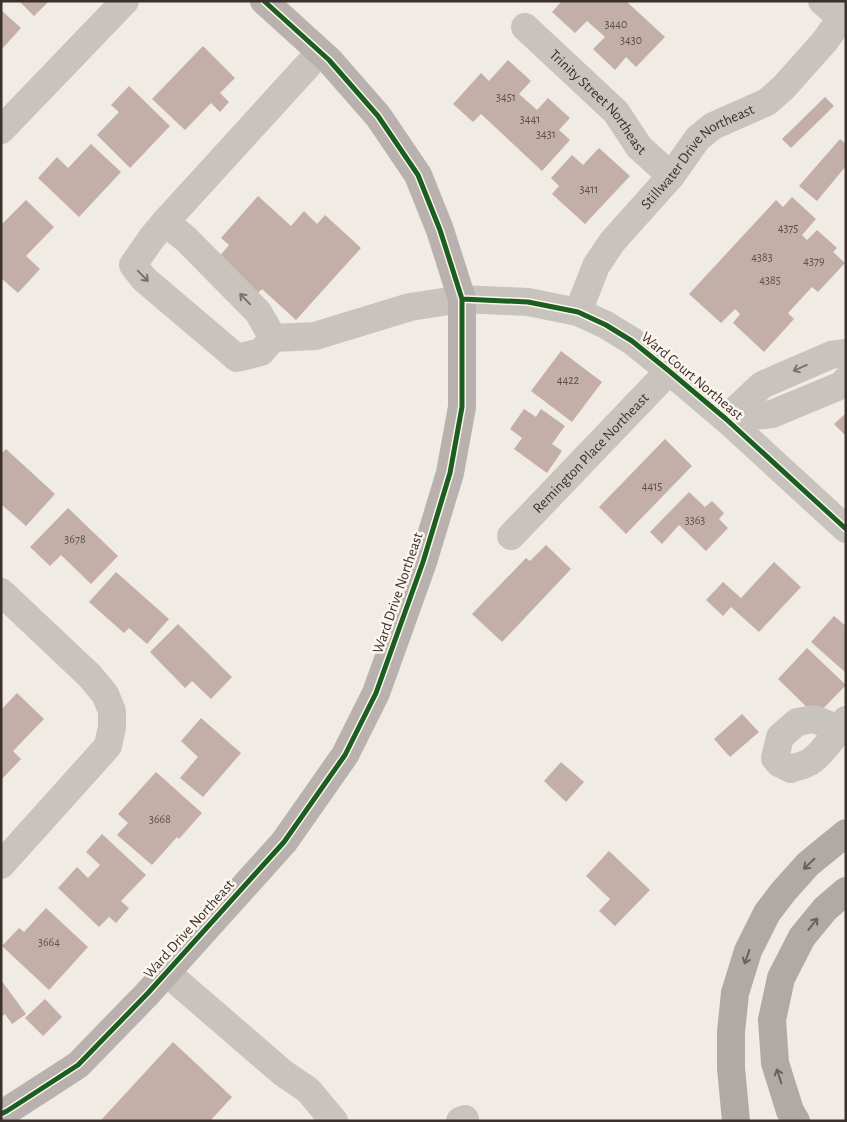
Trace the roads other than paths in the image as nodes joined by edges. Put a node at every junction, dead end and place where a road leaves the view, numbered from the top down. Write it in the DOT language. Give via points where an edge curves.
graph roads {
  1 [pos="125,1"];
  2 [pos="264,1"];
  3 [pos="836,9"];
  4 [pos="525,27"];
  5 [pos="320,52"];
  6 [pos="1,130"];
  7 [pos="671,176"];
  8 [pos="165,222"];
  9 [pos="462,299"];
  10 [pos="578,312"];
  11 [pos="273,338"];
  12 [pos="846,354"];
  13 [pos="669,370"];
  14 [pos="846,380"];
  15 [pos="726,419"];
  16 [pos="846,530"];
  17 [pos="510,536"];
  18 [pos="1,592"];
  19 [pos="846,832"];
  20 [pos="1,865"];
  21 [pos="846,891"];
  22 [pos="166,972"];
  23 [pos="12,1114"];
  24 [pos="334,1121"];
  25 [pos="736,1121"];
  26 [pos="796,1121"];
  1 -- 6 [label="street"];
  2 -- 5 [label="main road, Ward Drive Northeast"];
  3 -- 7 [label="street, Stillwater Drive Northeast" via="825,41 783,88 767,102 713,126 698,138"];
  4 -- 7 [label="street, Trinity Street Northeast" via="616,112 639,147"];
  5 -- 8 [label="street"];
  5 -- 9 [label="main road, Ward Drive Northeast" via="378,116 418,175"];
  7 -- 10 [label="street, Stillwater Drive Northeast" via="604,252"];
  11 -- 8 [label="street, one-way" via="258,312"];
  8 -- 11 [label="street, one-way" via="133,265 144,278 237,358 261,352"];
  9 -- 10 [label="street, Ward Court Northeast" via="528,302"];
  9 -- 11 [label="street, Ward Court Northeast" via="410,307 315,336"];
  9 -- 22 [label="main road, Ward Drive Northeast" via="462,407 450,472 423,562 376,692 345,755 284,842"];
  10 -- 13 [label="street, Ward Court Northeast" via="632,341"];
  12 -- 15 [label="street, one-way" via="831,354 762,386"];
  13 -- 15 [label="street, Ward Court Northeast"];
  13 -- 17 [label="street, Remington Place Northeast"];
  14 -- 15 [label="street" via="842,385 772,414"];
  15 -- 16 [label="street, Ward Court Northeast"];
  18 -- 20 [label="street" via="105,694 112,711 112,727 108,746"];
  19 -- 25 [label="highway, one-way" via="808,864 783,892 767,912 748,951 735,994 731,1032 730,1068"];
  26 -- 21 [label="highway, one-way" via="775,1063 772,1020 782,978 802,937 825,909"];
  22 -- 23 [label="main road, Ward Drive Northeast" via="78,1065"];
  22 -- 24 [label="street" via="283,1073 308,1090"];
}
